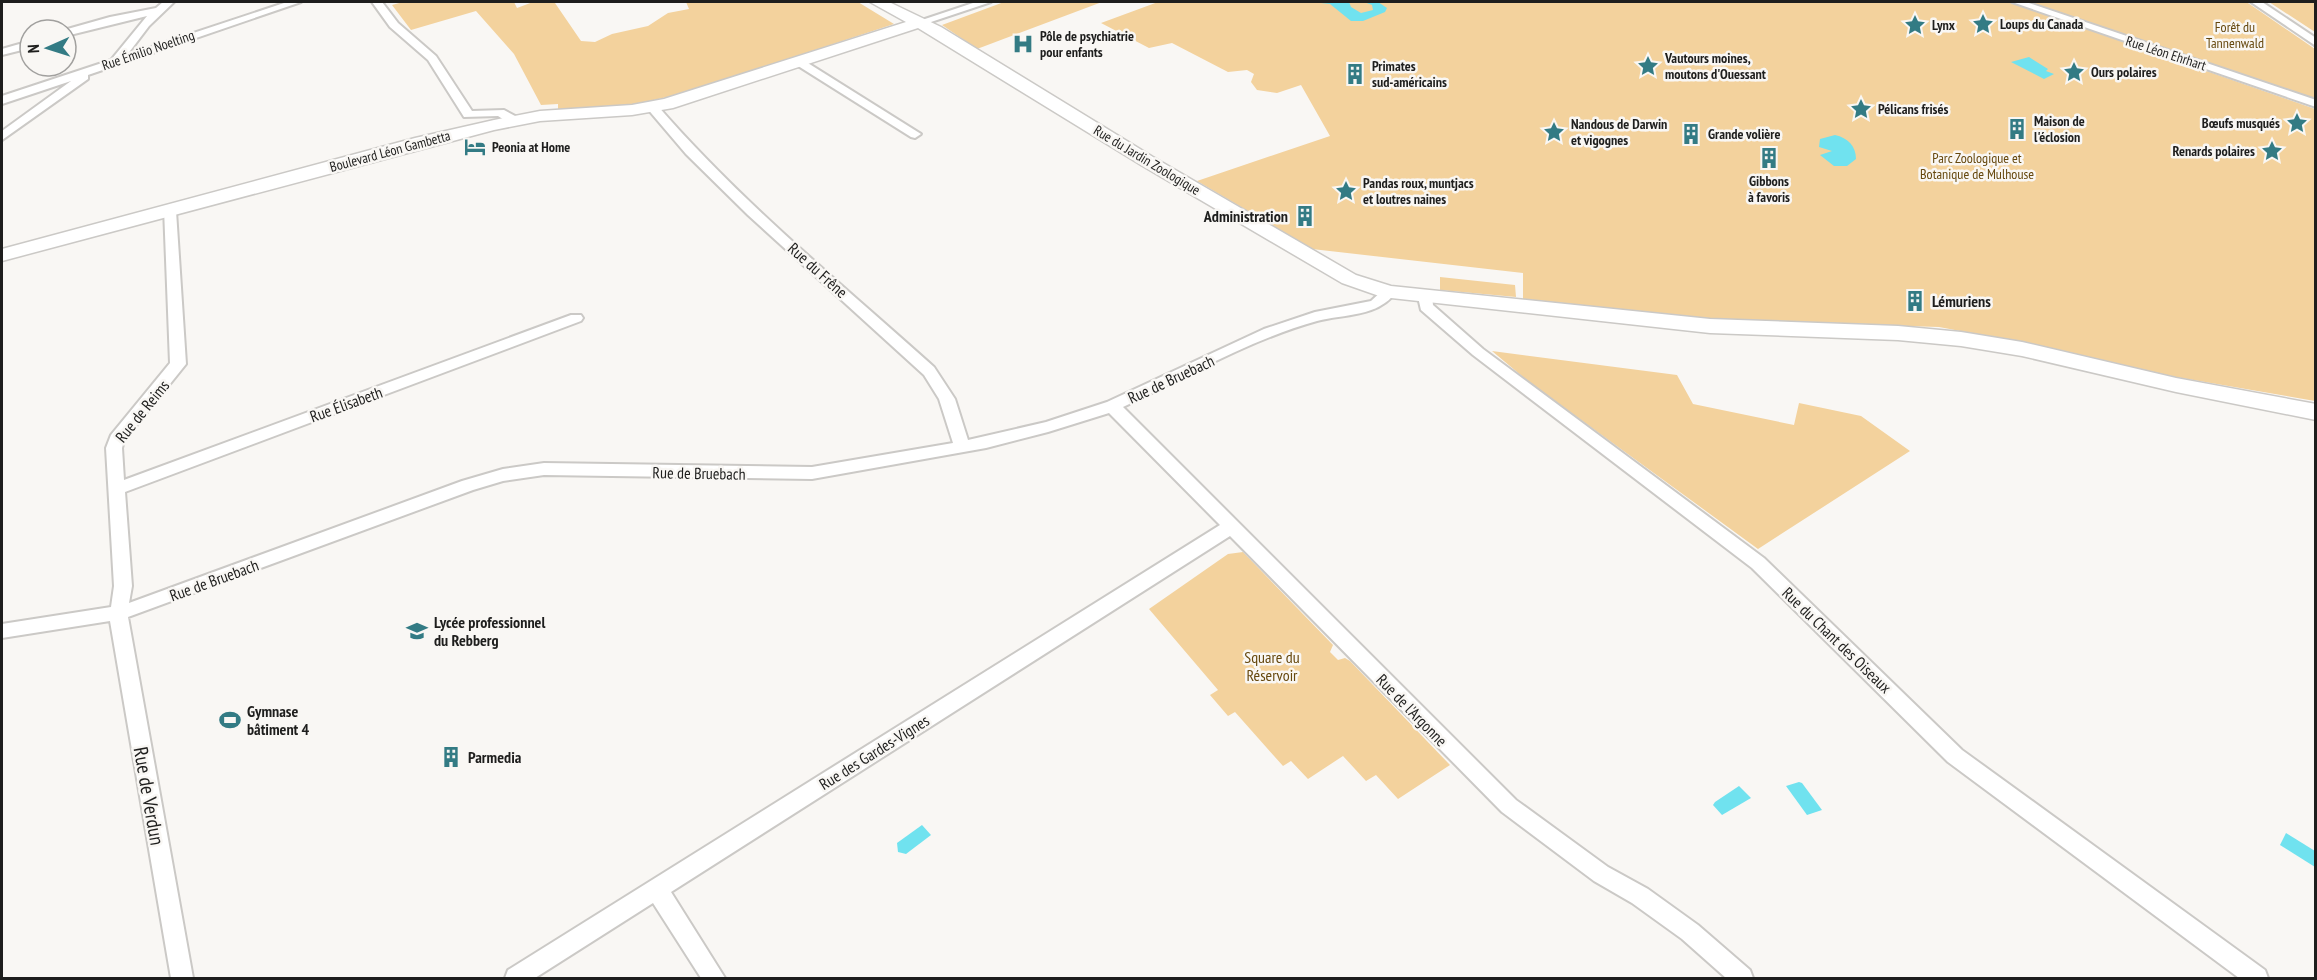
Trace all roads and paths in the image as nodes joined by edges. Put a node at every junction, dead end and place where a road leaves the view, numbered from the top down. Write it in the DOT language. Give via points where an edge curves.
graph roads {
  1 [pos="170,2"];
  2 [pos="296,2"];
  3 [pos="377,2"];
  4 [pos="878,2"];
  5 [pos="986,2"];
  6 [pos="2017,2"];
  7 [pos="2256,2"];
  8 [pos="158,11"];
  9 [pos="918,24"];
  10 [pos="78,29"];
  11 [pos="2316,43"];
  12 [pos="18,47"];
  13 [pos="2,52"];
  14 [pos="117,60"];
  15 [pos="799,62"];
  16 [pos="91,69"];
  17 [pos="2,100"];
  18 [pos="2316,104"];
  19 [pos="652,107"];
  20 [pos="513,120"];
  21 [pos="915,134"];
  22 [pos="2,136"];
  23 [pos="169,211"];
  24 [pos="2,255"];
  25 [pos="1389,292"];
  26 [pos="1425,297"];
  27 [pos="576,318"];
  28 [pos="1112,406"];
  29 [pos="2316,412"];
  30 [pos="962,446"];
  31 [pos="117,489"];
  32 [pos="1232,526"];
  33 [pos="119,613"];
  34 [pos="2,631"];
  35 [pos="657,890"];
  36 [pos="182,978"];
  37 [pos="516,978"];
  38 [pos="714,978"];
  39 [pos="1742,978"];
  40 [pos="2257,978"];
  1 -- 8 [label="street"];
  2 -- 14 [label="street, Rue Émilio Noelting"];
  3 -- 20 [label="street" via="393,25 432,58 468,114 504,113"];
  4 -- 9 [label="main road, Rue du Jardin Zoologique"];
  5 -- 9 [label="street"];
  6 -- 18 [label="street, Rue Léon Ehrhart"];
  7 -- 11 [label="street"];
  8 -- 10 [label="street"];
  8 -- 14 [label="street"];
  9 -- 15 [label="main road, Boulevard Léon Gambetta"];
  9 -- 25 [label="main road, Rue du Jardin Zoologique" via="935,30 1349,279"];
  12 -- 13 [label="street"];
  14 -- 16 [label="street, Rue Émilio Noelting"];
  15 -- 19 [label="main road, Boulevard Léon Gambetta"];
  15 -- 21 [label="street"];
  16 -- 17 [label="street, Rue Émilio Noelting"];
  16 -- 22 [label="street"];
  19 -- 20 [label="main road, Boulevard Léon Gambetta"];
  19 -- 30 [label="street, Rue du Frêne" via="690,152 929,371 948,399"];
  20 -- 23 [label="main road, Boulevard Léon Gambetta"];
  23 -- 24 [label="main road, Boulevard Léon Gambetta"];
  23 -- 31 [label="street, Rue de Reims" via="178,363 117,439"];
  25 -- 26 [label="main road, Rue du Jardin Zoologique"];
  25 -- 28 [label="street, Rue de Bruebach" via="1376,305 1315,317 1269,332"];
  26 -- 29 [label="main road, Rue du Jardin Zoologique" via="1710,326 1961,339"];
  26 -- 40 [label="street, Rue du Chant des Oiseaux" via="1426,307 1478,352 1758,563 1955,756"];
  27 -- 31 [label="street, Rue Élisabeth"];
  28 -- 30 [label="street, Rue de Bruebach" via="1048,428"];
  28 -- 32 [label="street, Rue de l'Argonne"];
  30 -- 33 [label="street, Rue de Bruebach" via="852,468 791,474 565,469 511,473 468,485"];
  31 -- 33 [label="street, Rue de Reims" via="123,586"];
  32 -- 35 [label="street, Rue des Gardes-Vignes"];
  32 -- 39 [label="street, Rue de l'Argonne" via="1509,806 1601,874 1690,932"];
  33 -- 34 [label="street, Rue de Bruebach"];
  33 -- 36 [label="street, Rue de Verdun"];
  35 -- 37 [label="street, Rue des Gardes-Vignes"];
  35 -- 38 [label="street"];
}
